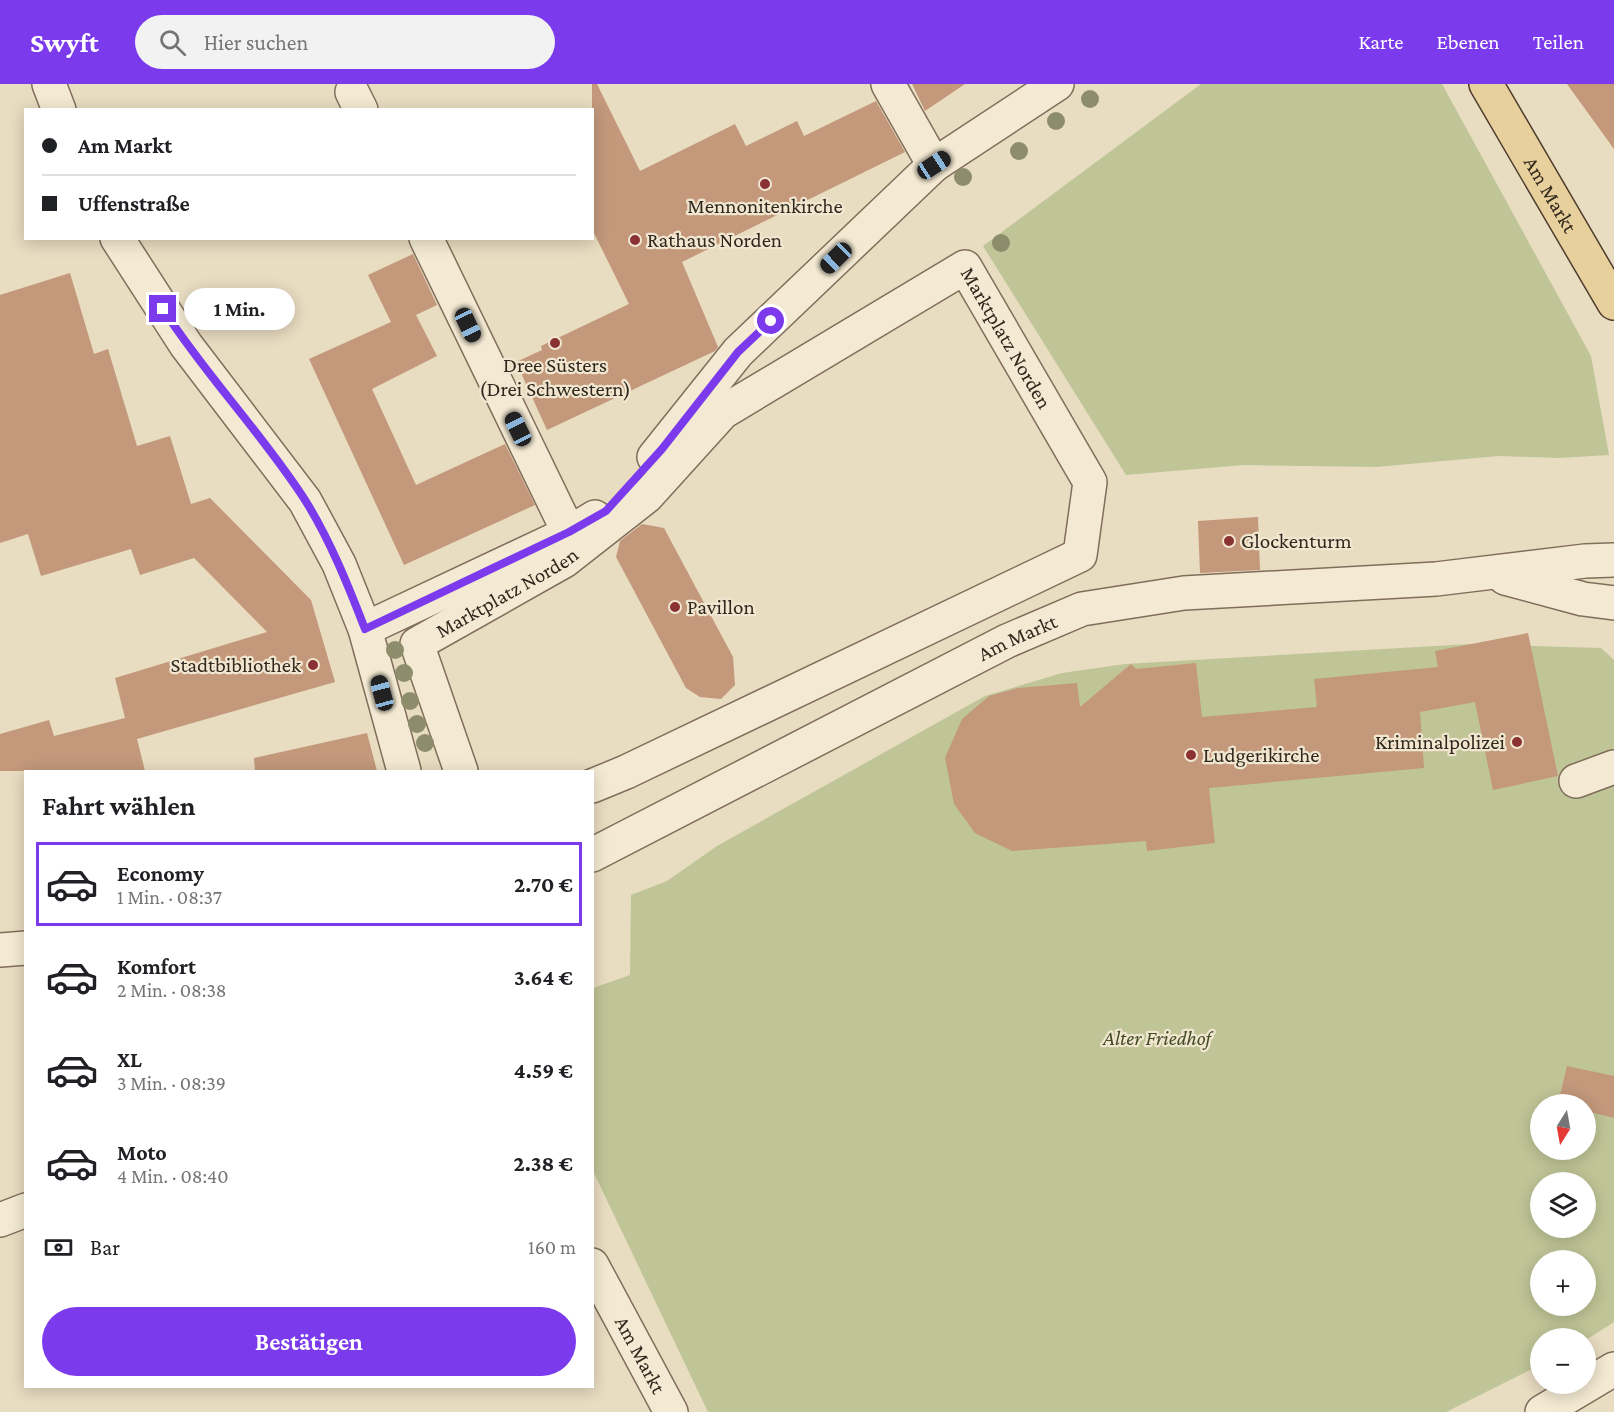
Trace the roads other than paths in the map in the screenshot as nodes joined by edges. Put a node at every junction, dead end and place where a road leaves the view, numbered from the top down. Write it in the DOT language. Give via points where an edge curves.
graph roads {
  1 [pos="49,84"];
  2 [pos="888,84"];
  3 [pos="1057,84"];
  4 [pos="1486,84"];
  5 [pos="58,108"];
  6 [pos="934,165"];
  7 [pos="118,240"];
  8 [pos="427,240"];
  9 [pos="1614,303"];
  10 [pos="569,532"];
  11 [pos="1614,560"];
  12 [pos="1489,574"];
  13 [pos="1614,603"];
  14 [pos="365,629"];
  15 [pos="1614,767"];
  16 [pos="404,770"];
  17 [pos="461,770"];
  18 [pos="1576,781"];
  19 [pos="594,785"];
  20 [pos="594,854"];
  21 [pos="24,948"];
  22 [pos="0,950"];
  23 [pos="24,1211"];
  24 [pos="0,1220"];
  25 [pos="594,1269"];
  26 [pos="1610,1382"];
  27 [pos="671,1412"];
  28 [pos="1542,1412"];
  1 -- 5 [label="street"];
  2 -- 6 [label="street"];
  3 -- 6 [label="street"];
  4 -- 9 [label="main road, Am Markt"];
  6 -- 10 [label="street" via="738,352 662,449 606,511"];
  7 -- 14 [label="street" via="186,345 305,501 339,564"];
  8 -- 10 [label="street"];
  10 -- 14 [label="street"];
  11 -- 12 [label="street, Am Markt"];
  12 -- 13 [label="street, Am Markt" via="1583,599"];
  12 -- 20 [label="street, Am Markt" via="1184,593 1082,609 1007,641"];
  14 -- 16 [label="street"];
  15 -- 18 [label="street"];
  17 -- 19 [label="street, Marktplatz Norden" via="417,644 564,561 647,496 723,412 965,267 1090,482 1080,555"];
  21 -- 22 [label="street"];
  23 -- 24 [label="street"];
  25 -- 27 [label="street, Am Markt"];
  26 -- 28 [label="street"];
}
